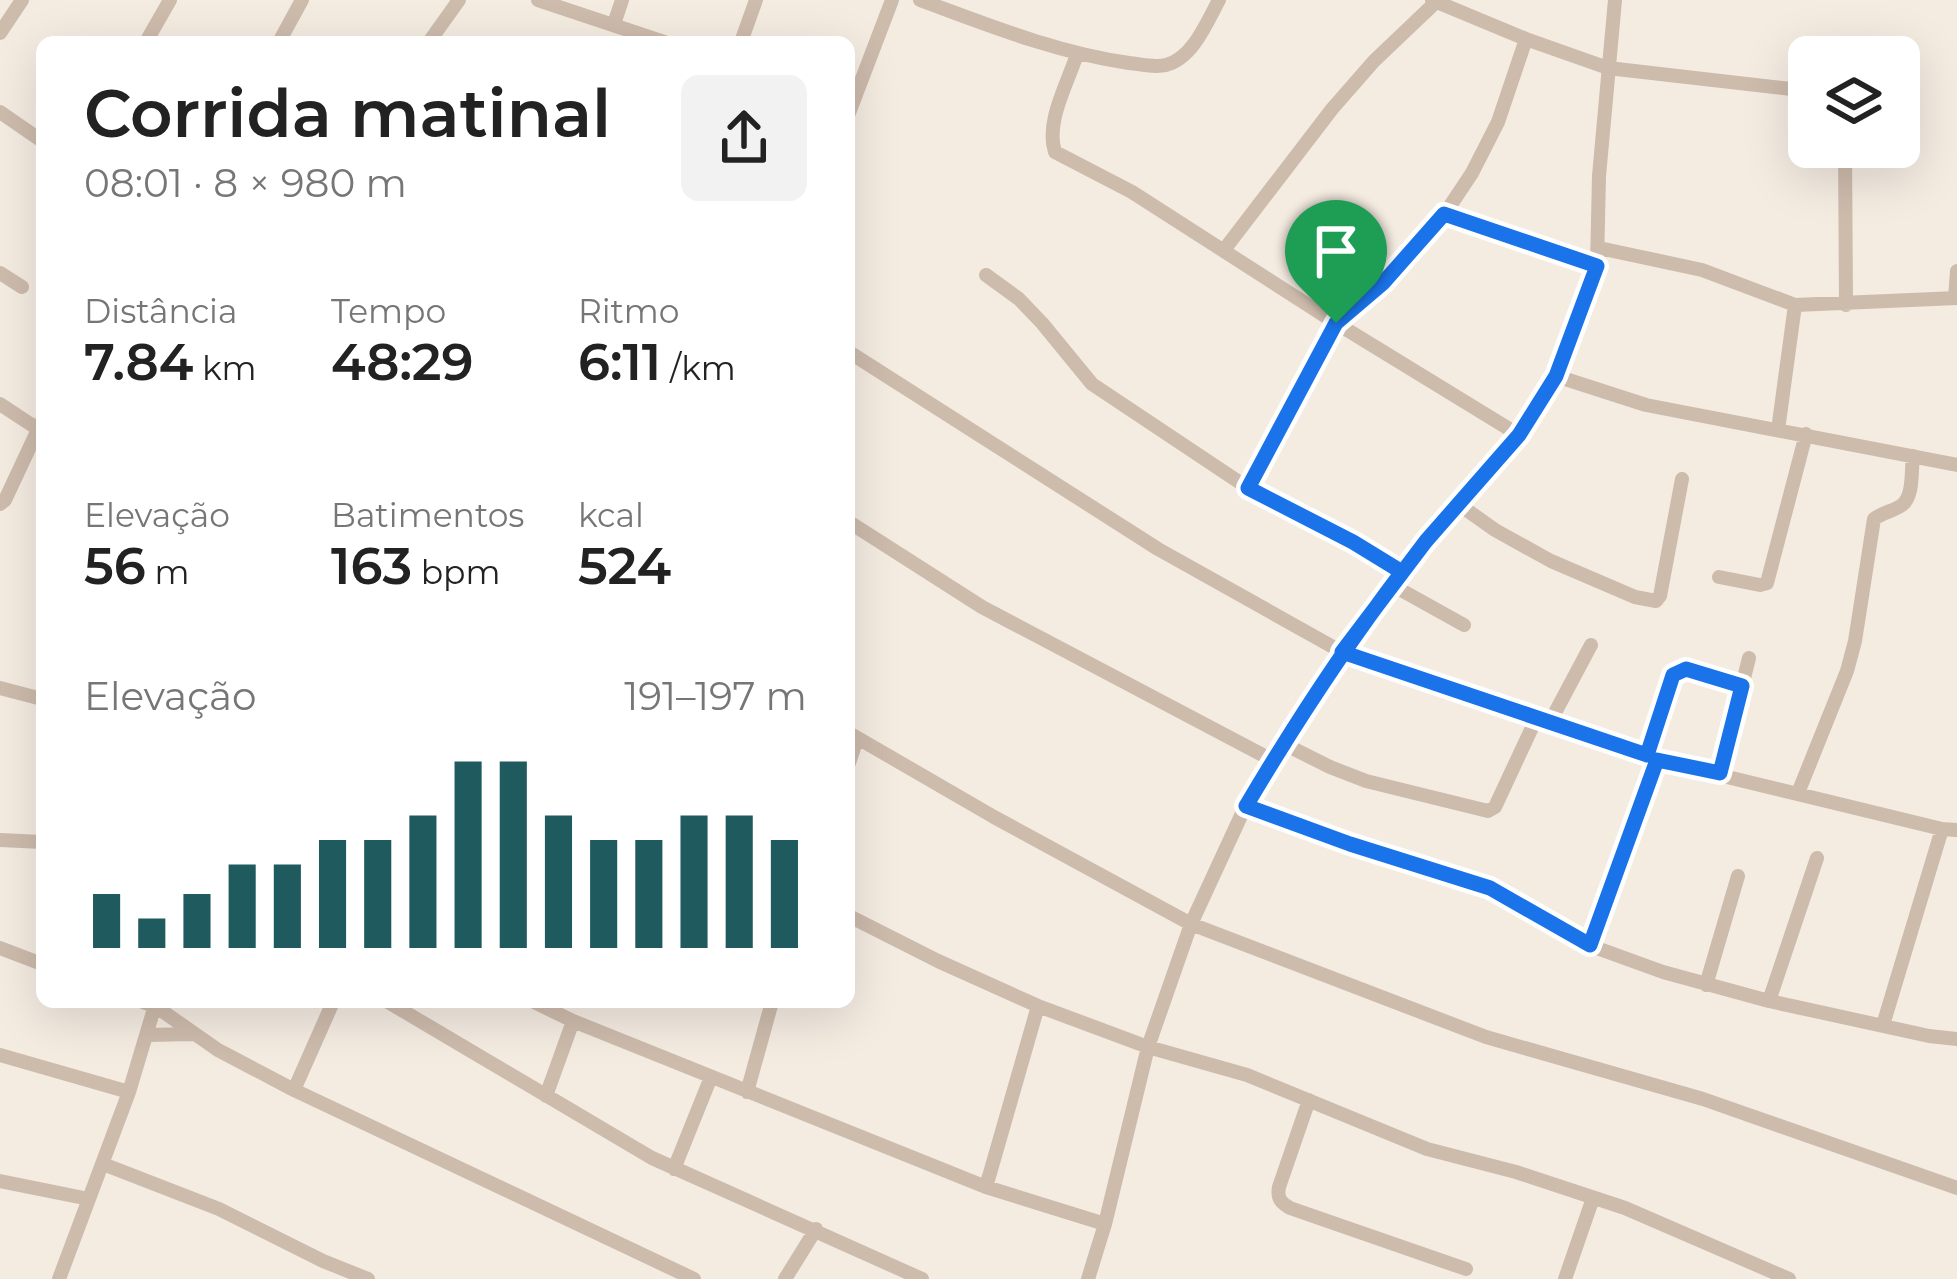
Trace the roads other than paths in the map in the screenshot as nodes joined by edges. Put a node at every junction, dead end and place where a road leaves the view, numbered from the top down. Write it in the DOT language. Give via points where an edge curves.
graph roads {
  1 [pos="22,0"];
  2 [pos="170,0"];
  3 [pos="302,0"];
  4 [pos="459,0"];
  5 [pos="538,0"];
  6 [pos="622,0"];
  7 [pos="756,0"];
  8 [pos="892,0"];
  9 [pos="920,0"];
  10 [pos="1219,0"];
  11 [pos="1615,0"];
  12 [pos="1434,1"];
  13 [pos="614,24"];
  14 [pos="0,33"];
  15 [pos="149,36"];
  16 [pos="282,36"];
  17 [pos="433,36"];
  18 [pos="647,36"];
  19 [pos="743,36"];
  20 [pos="1526,39"];
  21 [pos="1078,54"];
  22 [pos="1608,68"];
  23 [pos="1788,89"];
  24 [pos="855,95"];
  25 [pos="0,112"];
  26 [pos="36,137"];
  27 [pos="1845,168"];
  28 [pos="1444,214"];
  29 [pos="1599,248"];
  30 [pos="1224,250"];
  31 [pos="1597,266"];
  32 [pos="1957,271"];
  33 [pos="0,273"];
  34 [pos="986,275"];
  35 [pos="22,286"];
  36 [pos="1956,298"];
  37 [pos="1795,305"];
  38 [pos="1846,305"];
  39 [pos="1336,323"];
  40 [pos="855,356"];
  41 [pos="1556,376"];
  42 [pos="0,404"];
  43 [pos="36,424"];
  44 [pos="1778,430"];
  45 [pos="1806,434"];
  46 [pos="1519,435"];
  47 [pos="36,437"];
  48 [pos="1913,456"];
  49 [pos="1957,465"];
  50 [pos="1682,479"];
  51 [pos="1248,488"];
  52 [pos="1457,503"];
  53 [pos="0,504"];
  54 [pos="855,526"];
  55 [pos="1402,572"];
  56 [pos="1719,577"];
  57 [pos="1392,585"];
  58 [pos="1464,625"];
  59 [pos="1591,645"];
  60 [pos="1342,652"];
  61 [pos="1749,658"];
  62 [pos="1742,686"];
  63 [pos="0,688"];
  64 [pos="36,697"];
  65 [pos="1543,722"];
  66 [pos="855,737"];
  67 [pos="1282,743"];
  68 [pos="1652,757"];
  69 [pos="1272,760"];
  70 [pos="1720,773"];
  71 [pos="1798,793"];
  72 [pos="1246,806"];
  73 [pos="1949,829"];
  74 [pos="0,840"];
  75 [pos="36,842"];
  76 [pos="1817,858"];
  77 [pos="1738,876"];
  78 [pos="855,919"];
  79 [pos="1191,924"];
  80 [pos="1590,945"];
  81 [pos="0,948"];
  82 [pos="36,962"];
  83 [pos="1706,986"];
  84 [pos="1769,1001"];
  85 [pos="1038,1006"];
  86 [pos="151,1008"];
  87 [pos="157,1008"];
  88 [pos="330,1008"];
  89 [pos="398,1008"];
  90 [pos="546,1008"];
  91 [pos="770,1008"];
  92 [pos="573,1022"];
  93 [pos="1883,1025"];
  94 [pos="193,1034"];
  95 [pos="147,1035"];
  96 [pos="1957,1039"];
  97 [pos="1148,1047"];
  98 [pos="0,1055"];
  99 [pos="710,1077"];
  100 [pos="294,1090"];
  101 [pos="747,1091"];
  102 [pos="129,1092"];
  103 [pos="546,1096"];
  104 [pos="1309,1100"];
  105 [pos="103,1164"];
  106 [pos="674,1169"];
  107 [pos="0,1181"];
  108 [pos="986,1187"];
  109 [pos="1957,1188"];
  110 [pos="1593,1198"];
  111 [pos="89,1199"];
  112 [pos="1106,1224"];
  113 [pos="816,1229"];
  114 [pos="1466,1270"];
  115 [pos="59,1279"];
  116 [pos="368,1279"];
  117 [pos="694,1279"];
  118 [pos="784,1279"];
  119 [pos="922,1279"];
  120 [pos="1088,1279"];
  121 [pos="1565,1279"];
  122 [pos="1789,1279"];
  1 -- 14 [label="street"];
  2 -- 15 [label="street"];
  3 -- 16 [label="street"];
  4 -- 17 [label="street"];
  5 -- 13 [label="street"];
  6 -- 13 [label="street"];
  7 -- 19 [label="street"];
  8 -- 24 [label="street"];
  9 -- 21 [label="street"];
  10 -- 21 [label="street" via="1183,56 1169,64"];
  11 -- 22 [label="street"];
  12 -- 20 [label="street"];
  12 -- 30 [label="street" via="1332,109"];
  13 -- 18 [label="street"];
  20 -- 22 [label="street"];
  20 -- 28 [label="street" via="1498,122"];
  21 -- 30 [label="street" via="1055,119 1055,152"];
  22 -- 23 [label="street"];
  22 -- 29 [label="street"];
  25 -- 26 [label="street"];
  27 -- 38 [label="street"];
  28 -- 31 [label="street"];
  28 -- 39 [label="street"];
  29 -- 31 [label="street"];
  29 -- 37 [label="street" via="1702,270"];
  30 -- 39 [label="street"];
  31 -- 41 [label="street"];
  32 -- 36 [label="street"];
  33 -- 35 [label="street"];
  34 -- 51 [label="street" via="1042,322 1092,384"];
  36 -- 38 [label="street"];
  37 -- 38 [label="street"];
  37 -- 44 [label="street"];
  39 -- 46 [label="street"];
  39 -- 51 [label="street"];
  40 -- 60 [label="street" via="1158,549"];
  41 -- 44 [label="street" via="1646,405"];
  41 -- 46 [label="street"];
  42 -- 43 [label="street"];
  44 -- 45 [label="street"];
  45 -- 48 [label="street"];
  45 -- 56 [label="street" via="1767,583"];
  46 -- 52 [label="street"];
  47 -- 53 [label="street"];
  48 -- 49 [label="street"];
  48 -- 71 [label="street" via="1908,497 1874,518 1847,671"];
  50 -- 52 [label="street" via="1656,602 1551,561"];
  51 -- 55 [label="street"];
  52 -- 55 [label="street"];
  54 -- 69 [label="street" via="982,607"];
  55 -- 57 [label="street"];
  57 -- 58 [label="street"];
  57 -- 60 [label="street"];
  59 -- 65 [label="street"];
  60 -- 65 [label="street"];
  60 -- 67 [label="street"];
  61 -- 62 [label="street"];
  62 -- 68 [label="street" via="1678,670"];
  62 -- 70 [label="street"];
  63 -- 64 [label="street"];
  65 -- 67 [label="street" via="1488,811 1366,781"];
  65 -- 68 [label="street"];
  66 -- 79 [label="street"];
  67 -- 69 [label="street"];
  68 -- 70 [label="street"];
  68 -- 80 [label="street"];
  69 -- 72 [label="street"];
  70 -- 71 [label="street"];
  71 -- 73 [label="street"];
  72 -- 79 [label="street"];
  72 -- 80 [label="street" via="1490,888"];
  73 -- 93 [label="street"];
  74 -- 75 [label="street"];
  76 -- 84 [label="street"];
  77 -- 83 [label="street"];
  78 -- 85 [label="street"];
  79 -- 97 [label="street"];
  79 -- 109 [label="street" via="1486,1037 1703,1099"];
  80 -- 83 [label="street"];
  81 -- 82 [label="street"];
  83 -- 84 [label="street"];
  84 -- 93 [label="street"];
  85 -- 97 [label="street"];
  85 -- 108 [label="street"];
  86 -- 95 [label="street"];
  87 -- 94 [label="street"];
  88 -- 100 [label="street"];
  89 -- 103 [label="street"];
  90 -- 92 [label="street"];
  91 -- 101 [label="street"];
  92 -- 99 [label="street"];
  92 -- 103 [label="street"];
  93 -- 96 [label="street"];
  94 -- 95 [label="street"];
  94 -- 100 [label="street"];
  95 -- 102 [label="street"];
  97 -- 104 [label="street"];
  97 -- 112 [label="street"];
  98 -- 102 [label="street"];
  99 -- 101 [label="street"];
  99 -- 106 [label="street"];
  100 -- 117 [label="street"];
  101 -- 108 [label="street"];
  102 -- 105 [label="street"];
  103 -- 106 [label="street"];
  104 -- 110 [label="street" via="1427,1149"];
  104 -- 114 [label="street" via="1281,1202"];
  105 -- 111 [label="street"];
  105 -- 116 [label="street"];
  106 -- 113 [label="street"];
  107 -- 111 [label="street"];
  108 -- 112 [label="street"];
  110 -- 121 [label="street"];
  110 -- 122 [label="street"];
  111 -- 115 [label="street"];
  112 -- 120 [label="street"];
  113 -- 118 [label="street"];
  113 -- 119 [label="street"];
}
